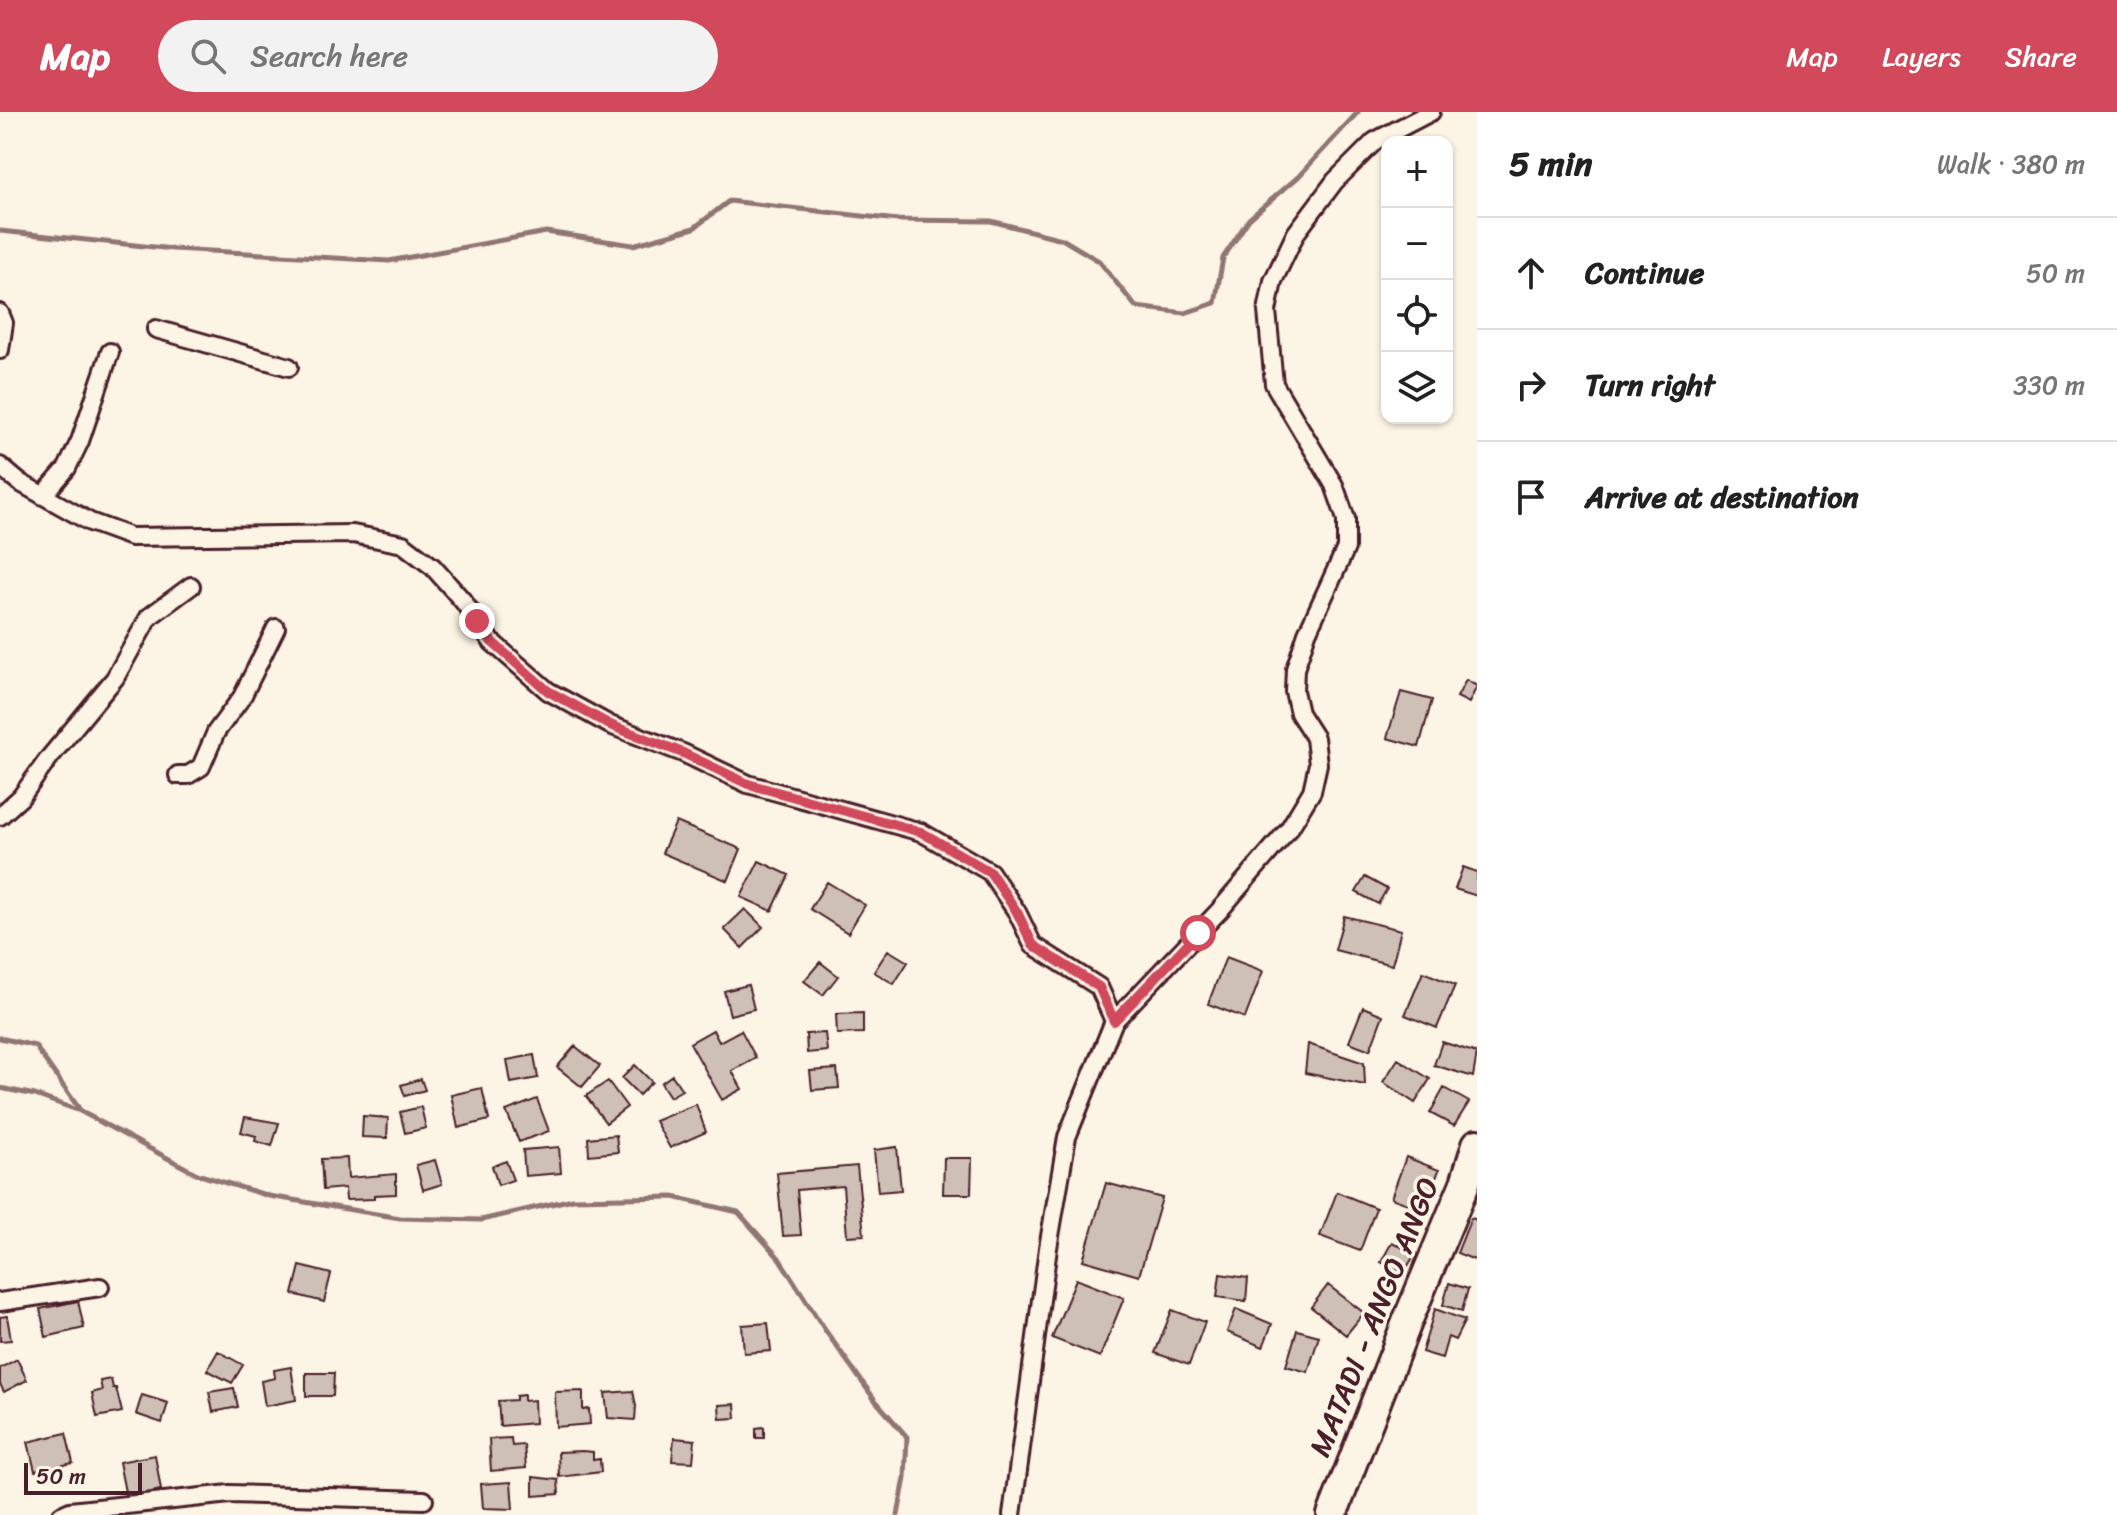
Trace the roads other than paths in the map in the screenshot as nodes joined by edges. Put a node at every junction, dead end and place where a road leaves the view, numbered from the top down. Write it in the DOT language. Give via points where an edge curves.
graph roads {
  1 [pos="1431,112"];
  2 [pos="0,313"];
  3 [pos="156,329"];
  4 [pos="0,350"];
  5 [pos="110,352"];
  6 [pos="289,367"];
  7 [pos="0,466"];
  8 [pos="43,496"];
  9 [pos="191,586"];
  10 [pos="276,628"];
  11 [pos="178,775"];
  12 [pos="0,816"];
  13 [pos="1114,1021"];
  14 [pos="1477,1144"];
  15 [pos="100,1287"];
  16 [pos="0,1302"];
  17 [pos="424,1500"];
  18 [pos="61,1515"];
  19 [pos="1012,1515"];
  20 [pos="1332,1515"];
  1 -- 13 [label="street" via="1375,141 1335,181 1296,233 1273,281 1267,311 1274,384 1334,485 1346,519 1346,548 1295,669 1299,713 1317,751 1312,791 1289,829 1239,888"];
  2 -- 4 [label="street"];
  3 -- 6 [label="street"];
  5 -- 8 [label="street" via="80,441 67,468"];
  7 -- 8 [label="street"];
  8 -- 13 [label="street" via="131,537 353,534 403,544 433,567 492,642 548,691 610,725 748,784 921,832 990,872 1033,945 1099,987"];
  9 -- 12 [label="street" via="149,617 115,678"];
  10 -- 11 [label="street" via="201,767"];
  13 -- 19 [label="street" via="1067,1137"];
  14 -- 20 [label="highway, MATADI - ANGO ANGO"];
  15 -- 16 [label="street"];
  17 -- 18 [label="street" via="230,1494"];
}
